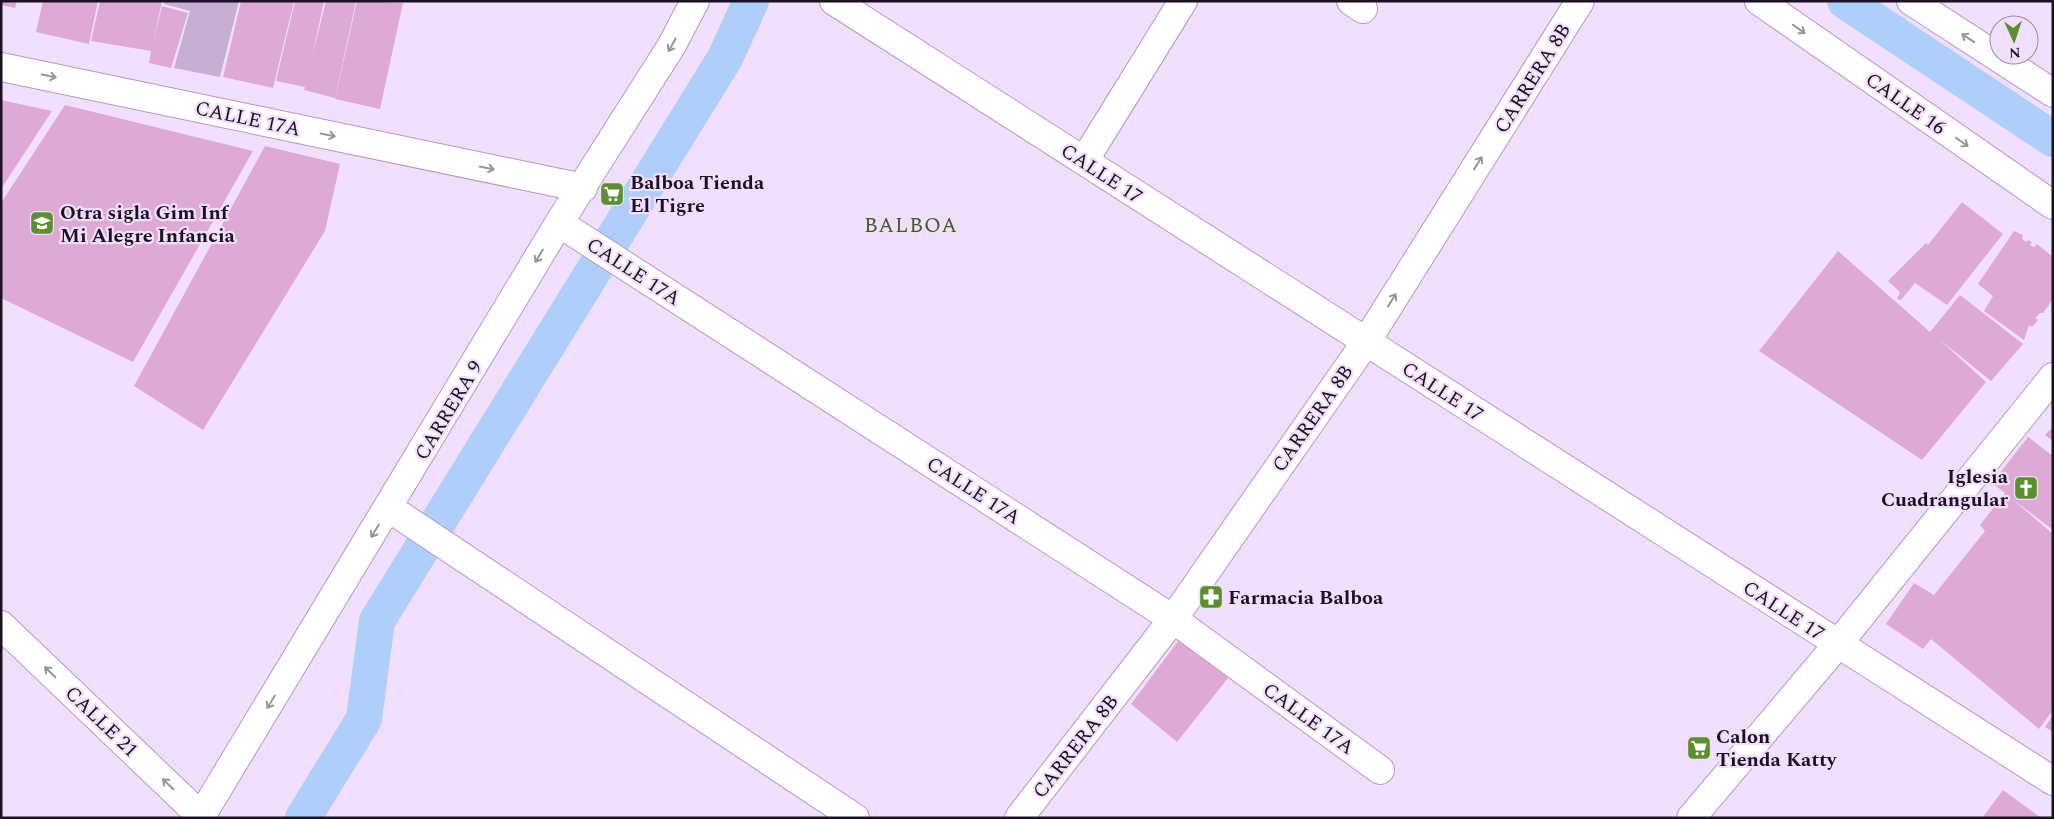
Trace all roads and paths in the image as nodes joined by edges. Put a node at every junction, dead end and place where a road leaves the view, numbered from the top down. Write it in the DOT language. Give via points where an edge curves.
graph roads {
  1 [pos="694,1"];
  2 [pos="834,1"];
  3 [pos="1183,1"];
  4 [pos="1580,1"];
  5 [pos="1759,1"];
  6 [pos="1911,1"];
  7 [pos="1,66"];
  8 [pos="2053,93"];
  9 [pos="1084,162"];
  10 [pos="583,188"];
  11 [pos="2053,205"];
  12 [pos="559,223"];
  13 [pos="1366,342"];
  14 [pos="2053,377"];
  15 [pos="399,515"];
  16 [pos="1173,618"];
  17 [pos="1,625"];
  18 [pos="1838,644"];
  19 [pos="1380,770"];
  20 [pos="2053,781"];
  21 [pos="1027,816"];
  22 [pos="202,817"];
  23 [pos="855,818"];
  24 [pos="1691,818"];
  1 -- 10 [label="street, CARRERA 9, one-way" via="672,45"];
  2 -- 9 [label="street, CALLE 17"];
  3 -- 9 [label="street"];
  13 -- 4 [label="street, CARRERA 8B, one-way"];
  5 -- 11 [label="street, CALLE 16, one-way"];
  8 -- 6 [label="street, one-way"];
  7 -- 10 [label="street, CALLE 17A, one-way"];
  9 -- 13 [label="street, CALLE 17"];
  10 -- 12 [label="street, CARRERA 9"];
  12 -- 15 [label="street, CARRERA 9, one-way"];
  12 -- 16 [label="street, CALLE 17A"];
  13 -- 16 [label="street, CARRERA 8B"];
  13 -- 18 [label="street, CALLE 17"];
  14 -- 18 [label="street"];
  15 -- 22 [label="street, CARRERA 9, one-way"];
  15 -- 23 [label="street"];
  16 -- 19 [label="street, CALLE 17A"];
  16 -- 21 [label="street, CARRERA 8B"];
  22 -- 17 [label="street, CALLE 21, one-way"];
  18 -- 20 [label="street, CALLE 17"];
  18 -- 24 [label="street"];
}
